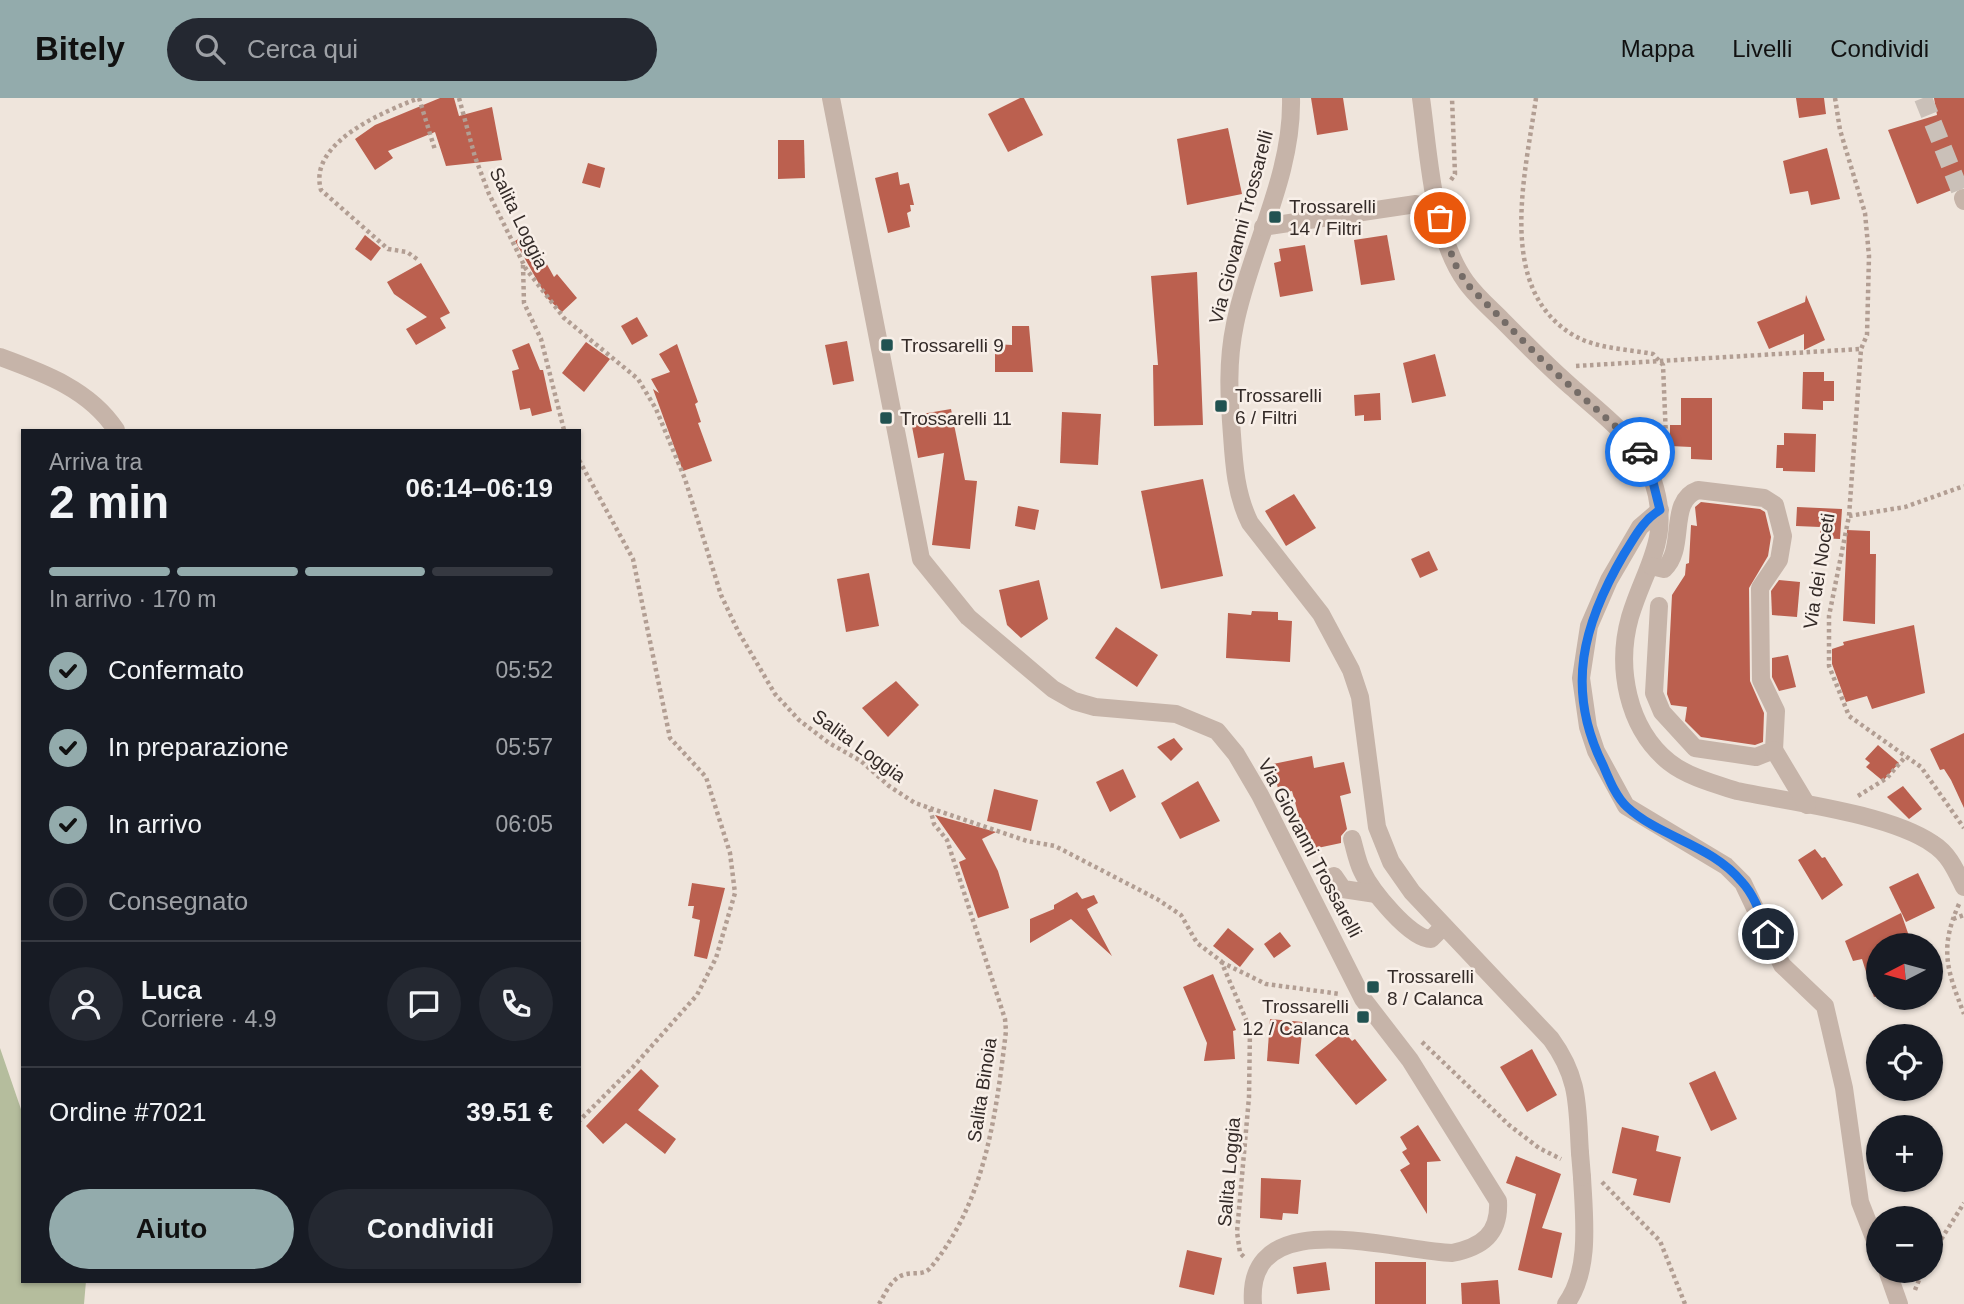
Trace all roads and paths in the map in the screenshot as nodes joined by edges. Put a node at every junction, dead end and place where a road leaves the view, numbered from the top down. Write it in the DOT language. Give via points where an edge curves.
graph roads {
  1 [pos="419,98"];
  2 [pos="459,98"];
  3 [pos="831,98"];
  4 [pos="1291,98"];
  5 [pos="1421,98"];
  6 [pos="1452,98"];
  7 [pos="1536,98"];
  8 [pos="1835,98"];
  9 [pos="435,150"];
  10 [pos="1435,187"];
  11 [pos="1416,204"];
  12 [pos="1263,227"];
  13 [pos="417,259"];
  14 [pos="523,264"];
  15 [pos="1861,349"];
  16 [pos="0,357"];
  17 [pos="1659,360"];
  18 [pos="1549,367"];
  19 [pos="115,429"];
  20 [pos="564,429"];
  21 [pos="581,464"];
  22 [pos="1668,469"];
  23 [pos="1964,486"];
  24 [pos="1660,510"];
  25 [pos="1849,516"];
  26 [pos="1651,566"];
  27 [pos="1659,606"];
  28 [pos="1774,750"];
  29 [pos="1906,756"];
  30 [pos="1807,806"];
  31 [pos="930,808"];
  32 [pos="1833,811"];
  33 [pos="1964,828"];
  34 [pos="1352,839"];
  35 [pos="1334,876"];
  36 [pos="1962,886"];
  37 [pos="1376,894"];
  38 [pos="1964,915"];
  39 [pos="1952,919"];
  40 [pos="1444,926"];
  41 [pos="1964,1013"];
  42 [pos="1832,1037"];
  43 [pos="1847,1055"];
  44 [pos="581,1119"];
  45 [pos="1601,1181"];
  46 [pos="1964,1203"];
  47 [pos="1866,1217"];
  48 [pos="1943,1236"];
  49 [pos="1251,1256"];
  50 [pos="1891,1283"];
  51 [pos="879,1304"];
  52 [pos="1253,1304"];
  53 [pos="1566,1304"];
  54 [pos="1685,1304"];
  55 [pos="1899,1304"];
  1 -- 9 [label="path"];
  1 -- 13 [label="path" via="380,113 338,141 319,179 320,190 388,250 400,250"];
  2 -- 14 [label="path, Salita Loggia" via="484,182"];
  3 -- 52 [label="street, Via Giovanni Trossarelli" via="921,559 968,617 1053,689 1095,707 1176,714 1217,732 1260,795 1363,999 1410,1060 1499,1201 1491,1235 1463,1251 1436,1253 1308,1239 1284,1244 1259,1267"];
  4 -- 12 [label="street, Via Giovanni Trossarelli" via="1287,150"];
  5 -- 10 [label="street"];
  6 -- 10 [label="path" via="1455,174"];
  7 -- 17 [label="path" via="1522,221 1532,290 1575,336 1653,354"];
  8 -- 15 [label="path, Via dei Noceti" via="1865,212 1867,335"];
  10 -- 18 [label="street" via="1446,240 1466,283"];
  11 -- 12 [label="street"];
  12 -- 40 [label="street, Via Giovanni Trossarelli" via="1235,324 1228,376 1242,508 1340,645 1360,697 1383,848 1412,892"];
  14 -- 20 [label="path" via="524,303 541,340"];
  14 -- 31 [label="path, Salita Loggia" via="564,318 638,379 656,409 685,479 721,595 775,694 829,743 861,761 889,786"];
  15 -- 17 [label="path"];
  15 -- 25 [label="path, Via dei Noceti"];
  16 -- 19 [label="street" via="77,391 104,412"];
  17 -- 18 [label="path"];
  17 -- 22 [label="path"];
  18 -- 24 [label="street" via="1635,446 1648,467"];
  21 -- 44 [label="path" via="632,559 670,738 706,778 730,853 735,893 716,957 697,995"];
  23 -- 25 [label="path" via="1905,507"];
  24 -- 26 [label="street" via="1660,541"];
  24 -- 42 [label="street" via="1640,527 1589,626 1581,678 1592,739 1626,806 1726,866 1743,883 1782,965 1825,1006"];
  25 -- 29 [label="path, Via dei Noceti" via="1829,616 1829,666 1849,716"];
  26 -- 28 [label="street" via="1664,569 1669,565 1688,493 1698,489 1751,496 1775,505 1783,536 1779,560 1760,588 1761,680 1776,710"];
  26 -- 30 [label="street" via="1631,616 1623,662 1628,696 1644,731 1670,762 1690,774 1737,791"];
  27 -- 28 [label="street" via="1654,693 1662,712 1695,747 1756,757"];
  28 -- 30 [label="street"];
  29 -- 32 [label="path" via="1887,778"];
  29 -- 33 [label="path, Via dei Noceti" via="1921,767"];
  30 -- 32 [label="street"];
  31 -- 49 [label="path, Salita Loggia" via="1081,857 1181,915 1197,943 1221,961 1250,1029 1251,1071 1237,1232 1240,1254"];
  31 -- 51 [label="path, Salita Binoia" via="934,824 947,840 1006,1019 1006,1031 992,1132 971,1202 931,1268 926,1273 902,1275"];
  32 -- 36 [label="street" via="1906,827 1936,845 1952,862"];
  34 -- 37 [label="street" via="1361,870"];
  35 -- 37 [label="street" via="1343,889"];
  36 -- 39 [label="path"];
  37 -- 40 [label="street" via="1423,939 1431,939"];
  38 -- 39 [label="path"];
  39 -- 41 [label="path" via="1947,963"];
  40 -- 53 [label="street, Via Giovanni Trossarelli, bridge" via="1568,1062 1574,1082 1583,1239 1577,1288"];
  42 -- 43 [label="street"];
  42 -- 47 [label="street"];
  45 -- 54 [label="path" via="1660,1241"];
  46 -- 48 [label="path"];
  50 -- 55 [label="street"];
}
